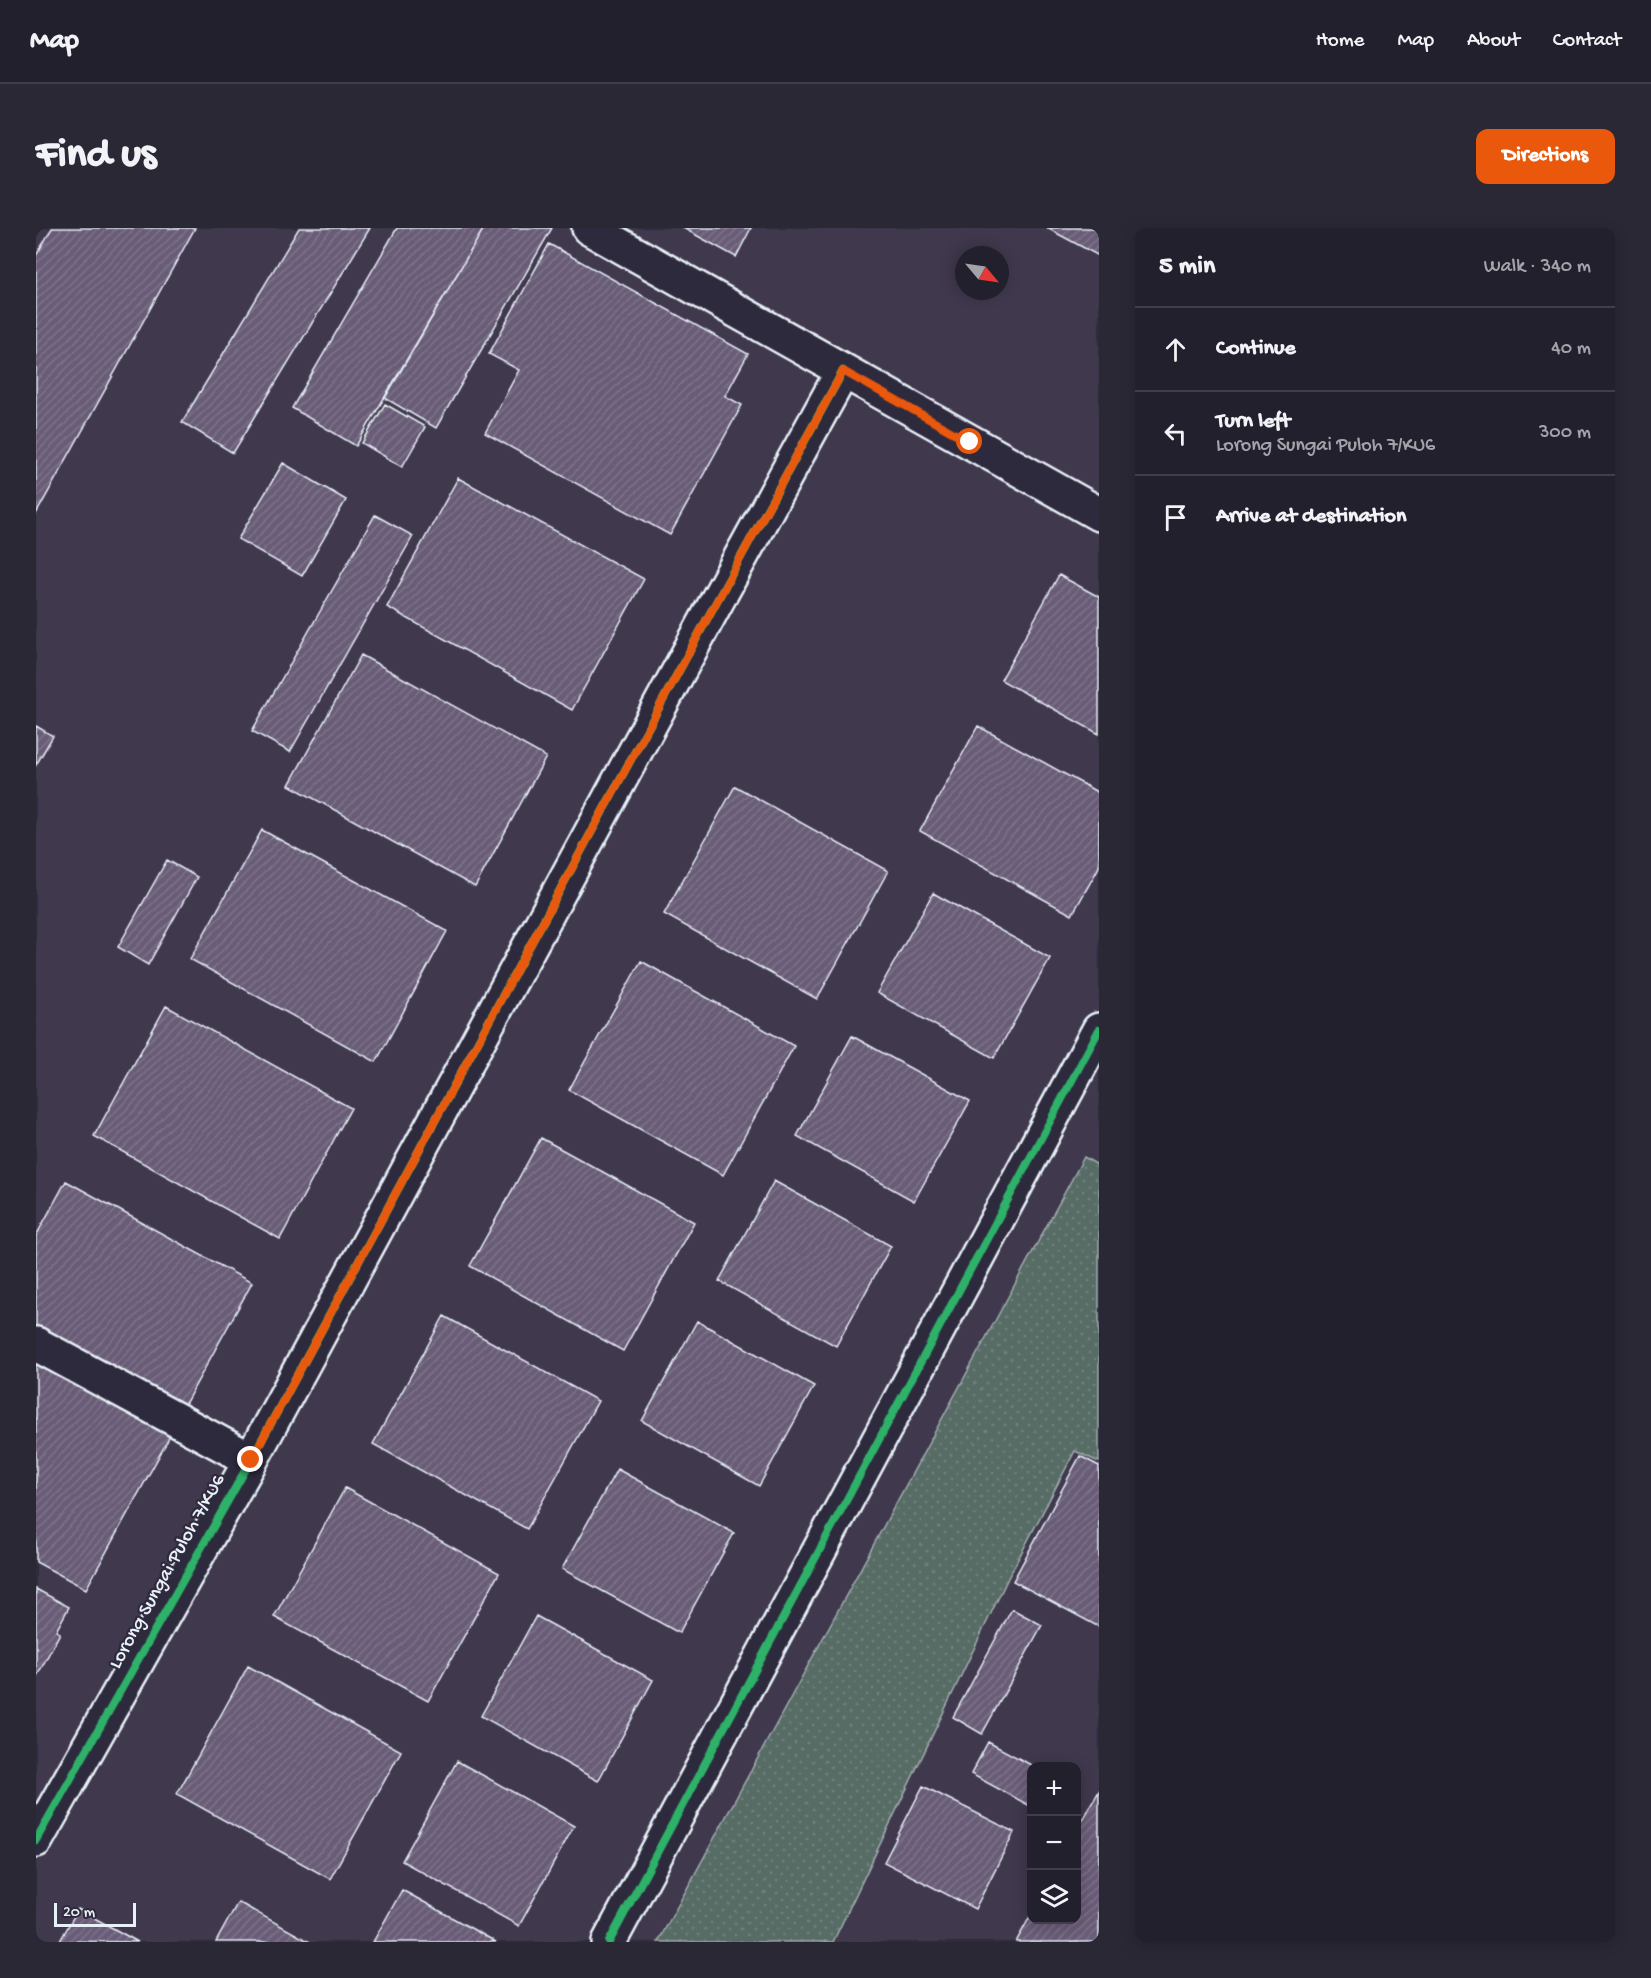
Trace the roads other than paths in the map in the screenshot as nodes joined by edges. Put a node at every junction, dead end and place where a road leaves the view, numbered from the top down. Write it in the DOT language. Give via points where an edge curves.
graph roads {
  1 [pos="589,228"];
  2 [pos="843,371"];
  3 [pos="1099,514"];
  4 [pos="1099,1030"];
  5 [pos="36,1344"];
  6 [pos="251,1460"];
  7 [pos="36,1840"];
  8 [pos="609,1942"];
  1 -- 2 [label="street"];
  2 -- 3 [label="street"];
  2 -- 6 [label="street, Lorong Sungai Puloh 7/KU6"];
  4 -- 8 [label="street"];
  5 -- 6 [label="street"];
  6 -- 7 [label="street, Lorong Sungai Puloh 7/KU6"];
}
